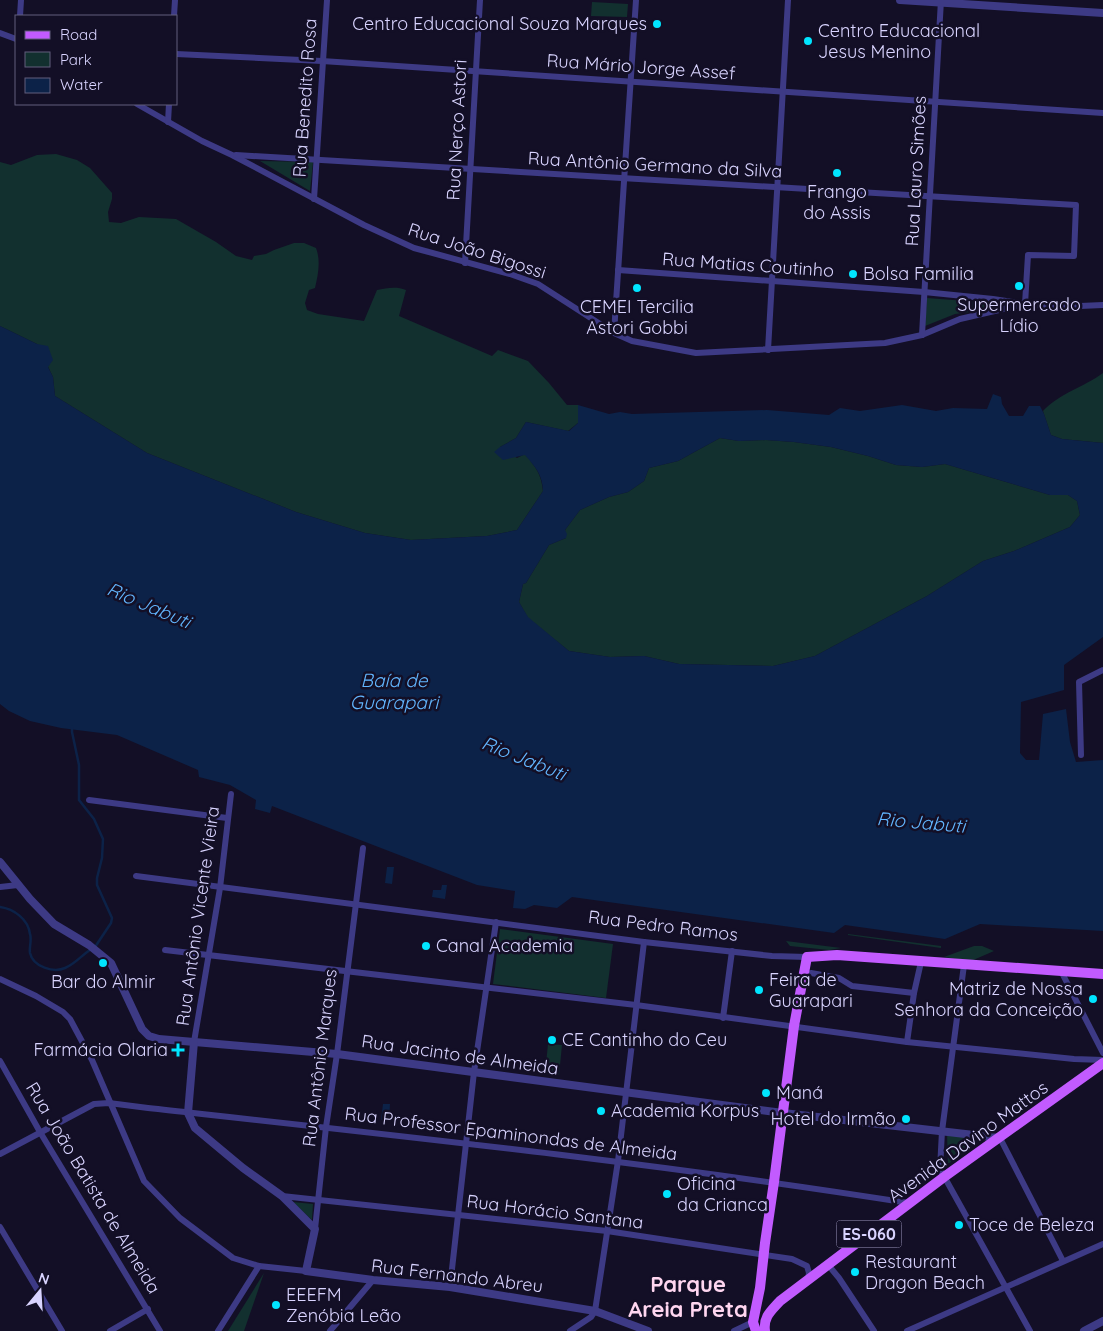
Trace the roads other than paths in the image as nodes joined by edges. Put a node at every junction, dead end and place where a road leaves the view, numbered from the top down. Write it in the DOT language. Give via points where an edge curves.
graph roads {
  1 [pos="21,0"];
  2 [pos="175,0"];
  3 [pos="327,0"];
  4 [pos="480,0"];
  5 [pos="636,0"];
  6 [pos="788,0"];
  7 [pos="900,0"];
  8 [pos="941,1"];
  9 [pos="1103,13"];
  10 [pos="20,15"];
  11 [pos="174,15"];
  12 [pos="0,33"];
  13 [pos="15,39"];
  14 [pos="178,54"];
  15 [pos="322,61"];
  16 [pos="476,72"];
  17 [pos="631,82"];
  18 [pos="783,92"];
  19 [pos="935,102"];
  20 [pos="139,105"];
  21 [pos="169,105"];
  22 [pos="1103,113"];
  23 [pos="168,122"];
  24 [pos="232,155"];
  25 [pos="317,159"];
  26 [pos="470,169"];
  27 [pos="624,178"];
  28 [pos="778,187"];
  29 [pos="931,196"];
  30 [pos="314,199"];
  31 [pos="465,263"];
  32 [pos="618,270"];
  33 [pos="772,282"];
  34 [pos="924,292"];
  35 [pos="1024,304"];
  36 [pos="1103,305"];
  37 [pos="614,333"];
  38 [pos="922,335"];
  39 [pos="768,350"];
  40 [pos="1103,670"];
  41 [pos="1080,755"];
  42 [pos="230,794"];
  43 [pos="89,800"];
  44 [pos="227,818"];
  45 [pos="363,848"];
  46 [pos="0,862"];
  47 [pos="136,876"];
  48 [pos="18,885"];
  49 [pos="0,887"];
  50 [pos="220,888"];
  51 [pos="356,904"];
  52 [pos="496,922"];
  53 [pos="644,942"];
  54 [pos="165,950"];
  55 [pos="732,951"];
  56 [pos="209,956"];
  57 [pos="807,957"];
  58 [pos="921,962"];
  59 [pos="964,965"];
  60 [pos="1061,971"];
  61 [pos="346,972"];
  62 [pos="812,973"];
  63 [pos="1103,974"];
  64 [pos="0,979"];
  65 [pos="487,989"];
  66 [pos="914,993"];
  67 [pos="636,1005"];
  68 [pos="723,1018"];
  69 [pos="794,1026"];
  70 [pos="194,1042"];
  71 [pos="907,1042"];
  72 [pos="954,1047"];
  73 [pos="1103,1053"];
  74 [pos="337,1054"];
  75 [pos="0,1061"];
  76 [pos="1103,1062"];
  77 [pos="474,1072"];
  78 [pos="628,1092"];
  79 [pos="109,1103"];
  80 [pos="188,1113"];
  81 [pos="783,1113"];
  82 [pos="326,1127"];
  83 [pos="942,1131"];
  84 [pos="40,1132"];
  85 [pos="1000,1138"];
  86 [pos="466,1145"];
  87 [pos="0,1154"];
  88 [pos="618,1161"];
  89 [pos="944,1177"];
  90 [pos="774,1182"];
  91 [pos="282,1196"];
  92 [pos="318,1200"];
  93 [pos="910,1203"];
  94 [pos="459,1215"];
  95 [pos="0,1227"];
  96 [pos="315,1229"];
  97 [pos="606,1232"];
  98 [pos="1103,1244"];
  99 [pos="764,1255"];
  100 [pos="1063,1261"];
  101 [pos="259,1266"];
  102 [pos="829,1266"];
  103 [pos="306,1271"];
  104 [pos="373,1280"];
  105 [pos="808,1281"];
  106 [pos="450,1286"];
  107 [pos="1005,1286"];
  108 [pos="759,1295"];
  109 [pos="780,1301"];
  110 [pos="148,1309"];
  111 [pos="595,1311"];
  112 [pos="1103,1321"];
  113 [pos="754,1327"];
  114 [pos="62,1331"];
  115 [pos="110,1331"];
  116 [pos="160,1331"];
  117 [pos="218,1331"];
  118 [pos="330,1331"];
  119 [pos="570,1331"];
  120 [pos="648,1331"];
  121 [pos="734,1331"];
  122 [pos="765,1331"];
  123 [pos="874,1331"];
  124 [pos="907,1331"];
  125 [pos="1030,1331"];
  126 [pos="1084,1331"];
  1 -- 10 [label="street"];
  2 -- 11 [label="street"];
  3 -- 15 [label="street, Rua Benedito Rosa"];
  4 -- 16 [label="street, Rua Nerço Astori"];
  5 -- 17 [label="street"];
  6 -- 18 [label="street"];
  7 -- 8 [label="street"];
  8 -- 9 [label="street"];
  8 -- 19 [label="street, Rua Lauro Simões"];
  12 -- 13 [label="street"];
  14 -- 15 [label="street, Rua Mário Jorge Assef"];
  15 -- 16 [label="street, Rua Mário Jorge Assef"];
  15 -- 25 [label="street, Rua Benedito Rosa"];
  16 -- 17 [label="street, Rua Mário Jorge Assef"];
  16 -- 26 [label="street, Rua Nerço Astori"];
  17 -- 18 [label="street, Rua Mário Jorge Assef"];
  17 -- 27 [label="street"];
  18 -- 19 [label="street, Rua Mário Jorge Assef"];
  18 -- 28 [label="street"];
  19 -- 22 [label="street, Rua Mário Jorge Assef"];
  19 -- 29 [label="street, Rua Lauro Simões"];
  20 -- 23 [label="street, Rua João Bigossi"];
  21 -- 23 [label="street"];
  23 -- 24 [label="street, Rua João Bigossi"];
  24 -- 25 [label="street, Rua Antônio Germano da Silva"];
  24 -- 30 [label="street, Rua João Bigossi"];
  25 -- 26 [label="street, Rua Antônio Germano da Silva"];
  25 -- 30 [label="street, Rua Benedito Rosa"];
  26 -- 27 [label="street, Rua Antônio Germano da Silva"];
  26 -- 31 [label="street, Rua Nerço Astori"];
  27 -- 28 [label="street, Rua Antônio Germano da Silva"];
  27 -- 32 [label="street"];
  28 -- 29 [label="street, Rua Antônio Germano da Silva"];
  28 -- 33 [label="street"];
  29 -- 34 [label="street, Rua Lauro Simões"];
  29 -- 35 [label="street, Rua Antônio Germano da Silva" via="1076,205 1074,256 1028,255"];
  30 -- 31 [label="street, Rua João Bigossi" via="414,248"];
  31 -- 37 [label="street, Rua João Bigossi" via="538,284"];
  32 -- 33 [label="street, Rua Matias Coutinho"];
  32 -- 37 [label="street"];
  33 -- 34 [label="street, Rua Matias Coutinho"];
  33 -- 39 [label="street"];
  34 -- 35 [label="street, Rua Matias Coutinho"];
  34 -- 38 [label="street, Rua Lauro Simões"];
  35 -- 36 [label="street"];
  35 -- 38 [label="street" via="960,319"];
  37 -- 39 [label="street, Rua João Bigossi" via="632,341 696,353"];
  38 -- 39 [label="street, Rua João Bigossi" via="885,343"];
  40 -- 41 [label="street" via="1079,682"];
  42 -- 44 [label="street, Rua Antônio Vicente Vieira"];
  43 -- 44 [label="street"];
  44 -- 50 [label="street, Rua Antônio Vicente Vieira"];
  45 -- 51 [label="street, Rua Antônio Marques"];
  46 -- 48 [label="street, Rua Jacinto de Almeida"];
  47 -- 50 [label="street, Rua Pedro Ramos"];
  48 -- 49 [label="street"];
  48 -- 70 [label="street, Rua Jacinto de Almeida" via="54,924 111,963 142,1029 149,1036"];
  50 -- 51 [label="street, Rua Pedro Ramos"];
  50 -- 56 [label="street, Rua Antônio Vicente Vieira"];
  51 -- 52 [label="street, Rua Pedro Ramos"];
  51 -- 61 [label="street, Rua Antônio Marques"];
  52 -- 53 [label="street, Rua Pedro Ramos"];
  52 -- 65 [label="street"];
  53 -- 55 [label="street, Rua Pedro Ramos"];
  53 -- 67 [label="street"];
  54 -- 56 [label="street"];
  55 -- 57 [label="street, Rua Pedro Ramos"];
  55 -- 68 [label="street"];
  56 -- 61 [label="street"];
  56 -- 70 [label="street, Rua Antônio Vicente Vieira"];
  57 -- 58 [label="main road, Rua Pedro Ramos" via="837,955"];
  57 -- 69 [label="main road"];
  58 -- 59 [label="main road, Rua Pedro Ramos"];
  58 -- 66 [label="street"];
  59 -- 60 [label="main road, Rua Pedro Ramos"];
  59 -- 72 [label="street"];
  60 -- 63 [label="main road, Rua Pedro Ramos"];
  60 -- 73 [label="street"];
  61 -- 65 [label="street"];
  61 -- 74 [label="street, Rua Antônio Marques"];
  62 -- 66 [label="street" via="839,978 852,986"];
  64 -- 79 [label="street, Rua Fernando Abreu" via="64,1012 92,1060"];
  65 -- 67 [label="street"];
  65 -- 77 [label="street"];
  66 -- 71 [label="street"];
  67 -- 68 [label="street"];
  67 -- 78 [label="street"];
  68 -- 69 [label="street"];
  69 -- 71 [label="street"];
  69 -- 81 [label="main road"];
  70 -- 74 [label="street, Rua Jacinto de Almeida"];
  70 -- 80 [label="street"];
  71 -- 72 [label="street"];
  72 -- 76 [label="street"];
  72 -- 83 [label="street"];
  74 -- 77 [label="street, Rua Jacinto de Almeida"];
  74 -- 82 [label="street, Rua Antônio Marques"];
  75 -- 84 [label="street, Rua João Batista de Almeida"];
  76 -- 85 [label="main road, Avenida Davino Mattos / ES-060"];
  77 -- 78 [label="street, Rua Jacinto de Almeida"];
  77 -- 86 [label="street"];
  78 -- 81 [label="street, Rua Jacinto de Almeida"];
  78 -- 88 [label="street"];
  79 -- 80 [label="street, Rua Professor Epaminondas de Almeida"];
  79 -- 84 [label="street, Rua Professor Epaminondas de Almeida" via="94,1104"];
  79 -- 101 [label="street, Rua Fernando Abreu" via="144,1181 180,1218 233,1258"];
  80 -- 82 [label="street, Rua Professor Epaminondas de Almeida"];
  80 -- 91 [label="street, Rua Horácio Santana" via="194,1128 207,1140"];
  81 -- 83 [label="street, Rua Jacinto de Almeida"];
  81 -- 90 [label="main road"];
  82 -- 86 [label="street, Rua Professor Epaminondas de Almeida"];
  82 -- 92 [label="street, Rua Antônio Marques"];
  83 -- 85 [label="street, Rua Jacinto de Almeida"];
  83 -- 89 [label="street" via="940,1169"];
  84 -- 87 [label="street, Rua Professor Epaminondas de Almeida"];
  84 -- 110 [label="street, Rua João Batista de Almeida"];
  85 -- 89 [label="main road, Avenida Davino Mattos / ES-060"];
  85 -- 100 [label="street"];
  86 -- 88 [label="street, Rua Professor Epaminondas de Almeida"];
  86 -- 94 [label="street"];
  88 -- 90 [label="street, Rua Professor Epaminondas de Almeida"];
  88 -- 97 [label="street"];
  89 -- 93 [label="main road, Avenida Davino Mattos / ES-060"];
  89 -- 107 [label="street"];
  90 -- 93 [label="street, Rua Professor Epaminondas de Almeida"];
  90 -- 99 [label="main road"];
  91 -- 92 [label="street, Rua Horácio Santana"];
  91 -- 96 [label="street, Rua Horácio Santana"];
  92 -- 94 [label="street, Rua Horácio Santana"];
  92 -- 96 [label="street, Rua Antônio Marques"];
  93 -- 102 [label="main road, Avenida Davino Mattos / ES-060"];
  94 -- 97 [label="street, Rua Horácio Santana"];
  94 -- 106 [label="street"];
  95 -- 114 [label="street"];
  96 -- 103 [label="street, Rua Antônio Marques"];
  97 -- 99 [label="street, Rua Horácio Santana"];
  97 -- 111 [label="street"];
  98 -- 100 [label="street"];
  99 -- 105 [label="street, Rua Horácio Santana" via="803,1262 809,1269"];
  99 -- 108 [label="main road"];
  100 -- 107 [label="street"];
  101 -- 103 [label="street, Rua Fernando Abreu"];
  101 -- 117 [label="street"];
  102 -- 105 [label="main road, Avenida Davino Mattos / ES-060"];
  102 -- 123 [label="street"];
  103 -- 104 [label="street, Rua Fernando Abreu"];
  104 -- 106 [label="street, Rua Fernando Abreu"];
  104 -- 118 [label="street"];
  105 -- 109 [label="main road, Avenida Davino Mattos / ES-060"];
  106 -- 111 [label="street, Rua Fernando Abreu"];
  107 -- 124 [label="street"];
  107 -- 125 [label="street"];
  108 -- 109 [label="main road" via="767,1300"];
  108 -- 113 [label="main road"];
  109 -- 122 [label="main road, ES-060" via="767,1316"];
  110 -- 115 [label="street"];
  110 -- 116 [label="street, Rua João Batista de Almeida"];
  111 -- 119 [label="street"];
  111 -- 120 [label="street, Rua Fernando Abreu"];
  112 -- 126 [label="street"];
  113 -- 121 [label="street"];
}
